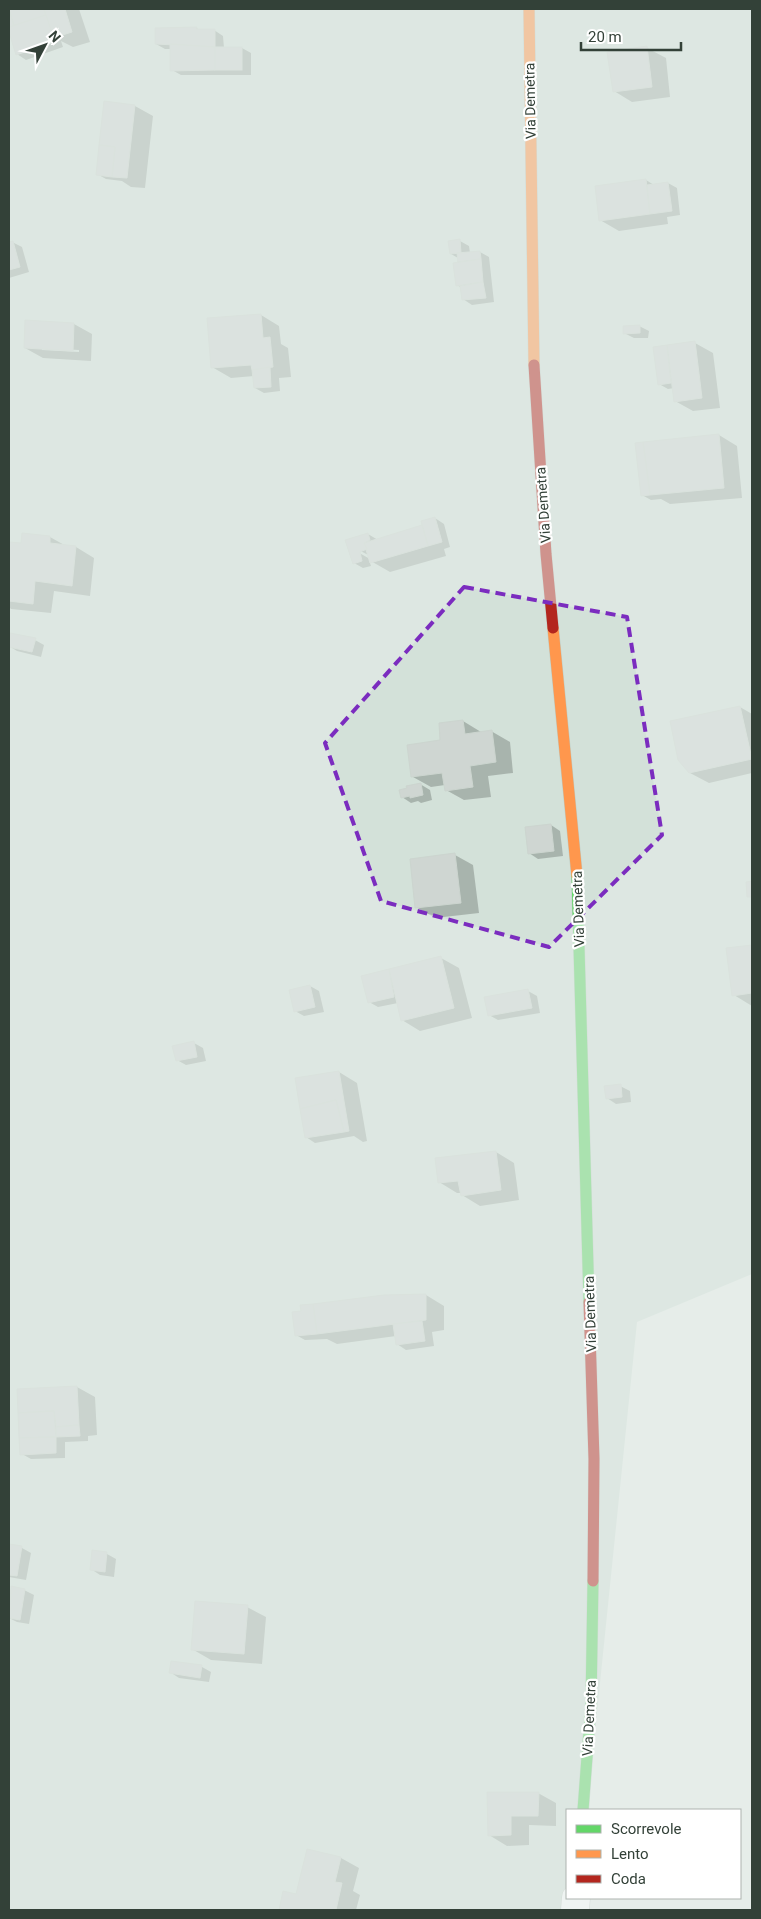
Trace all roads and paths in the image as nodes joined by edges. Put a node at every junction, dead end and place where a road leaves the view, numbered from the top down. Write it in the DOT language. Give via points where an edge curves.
graph roads {
  1 [pos="529,9"];
  2 [pos="583,1809"];
  1 -- 2 [label="street, Via Demetra" via="534,359 546,554 577,892 594,1459 591,1704"];
}
